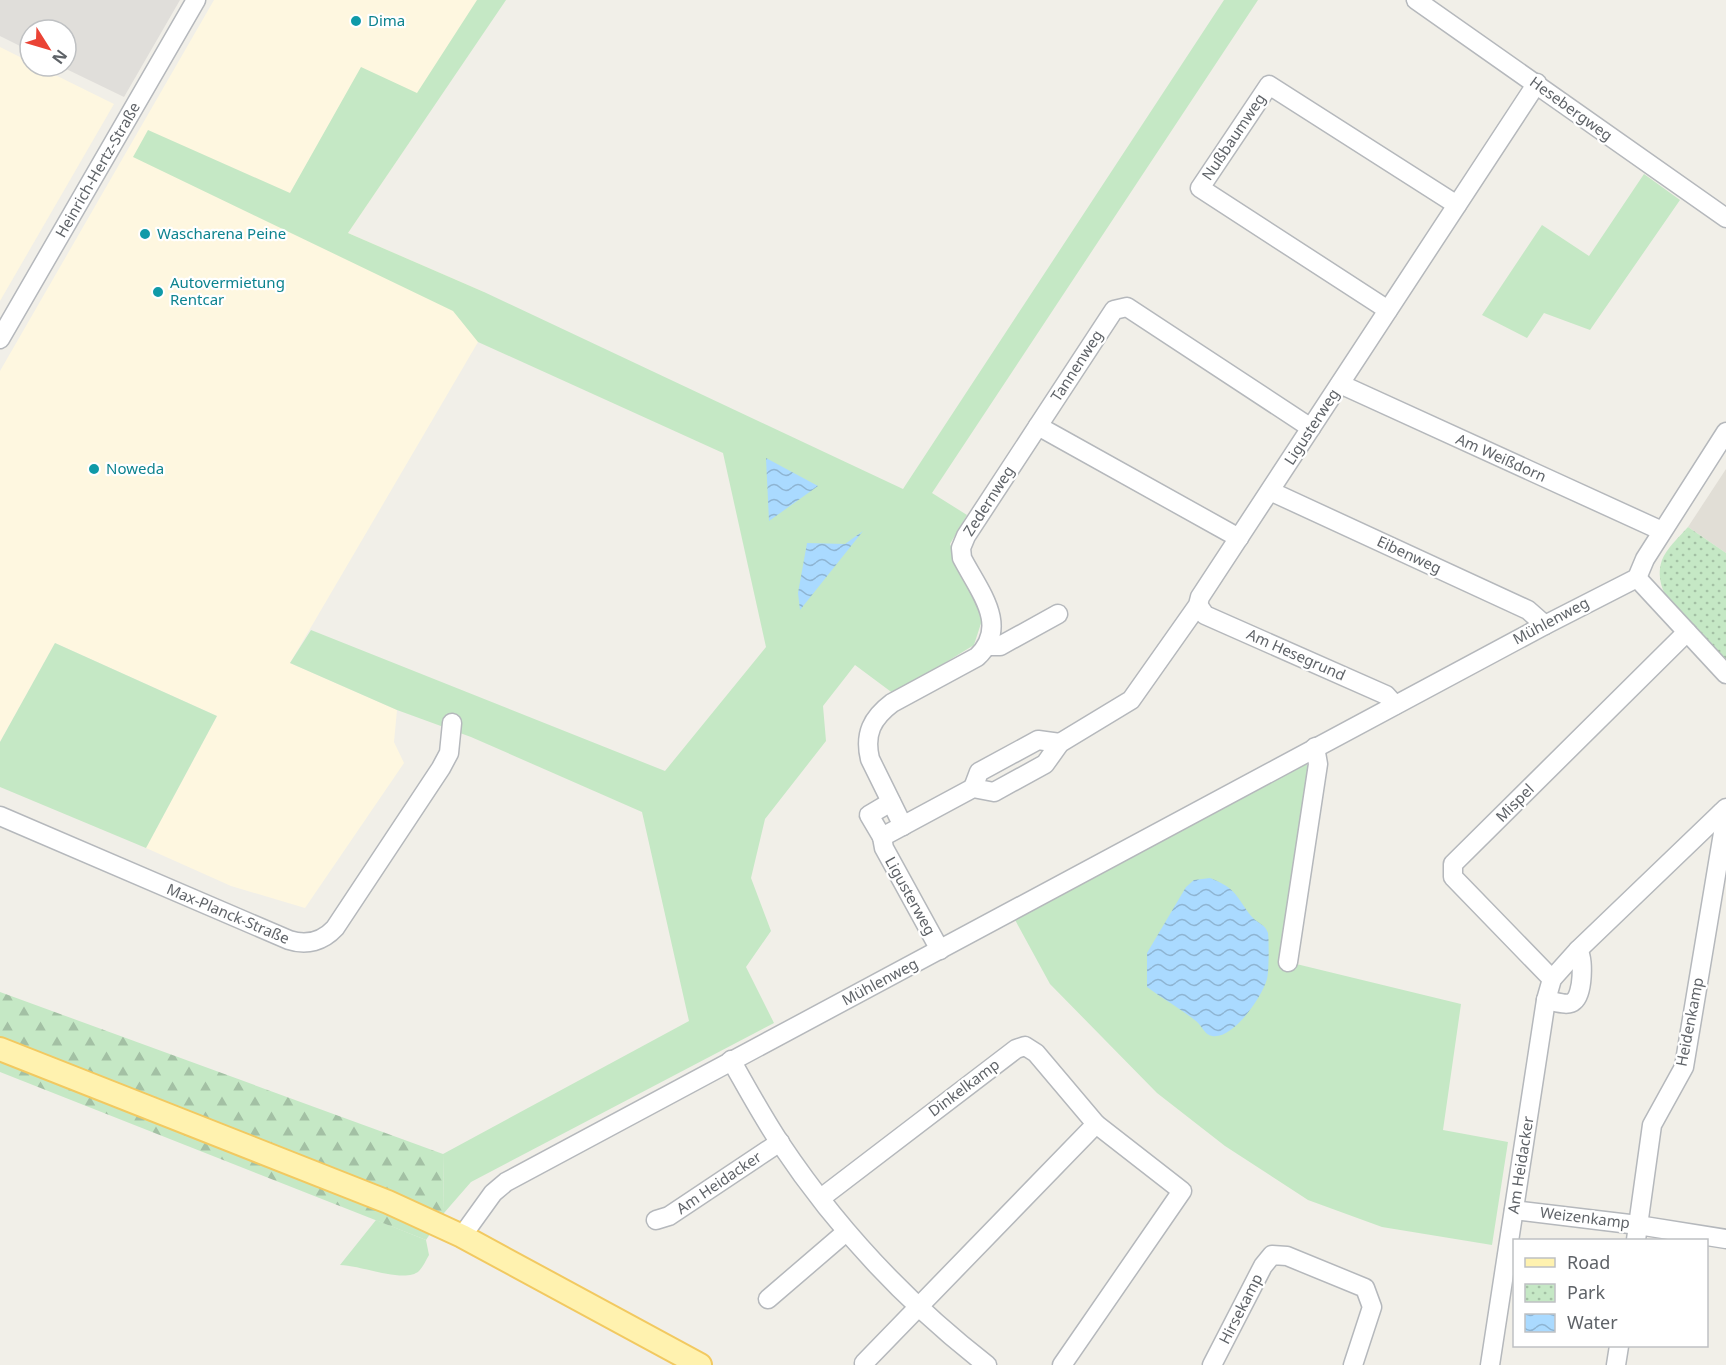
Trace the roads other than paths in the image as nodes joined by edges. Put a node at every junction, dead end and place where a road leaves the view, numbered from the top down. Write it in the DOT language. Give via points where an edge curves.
graph roads {
  1 [pos="196,0"];
  2 [pos="1420,1"];
  3 [pos="1537,83"];
  4 [pos="1457,205"];
  5 [pos="1726,218"];
  6 [pos="1388,310"];
  7 [pos="0,339"];
  8 [pos="1340,384"];
  9 [pos="1038,426"];
  10 [pos="1311,428"];
  11 [pos="1726,432"];
  12 [pos="1270,491"];
  13 [pos="1662,531"];
  14 [pos="1239,538"];
  15 [pos="1637,578"];
  16 [pos="1198,605"];
  17 [pos="1058,614"];
  18 [pos="1545,625"];
  19 [pos="1687,632"];
  20 [pos="988,646"];
  21 [pos="1726,674"];
  22 [pos="1395,705"];
  23 [pos="452,723"];
  24 [pos="1060,743"];
  25 [pos="1315,747"];
  26 [pos="973,788"];
  27 [pos="891,802"];
  28 [pos="1723,811"];
  29 [pos="0,816"];
  30 [pos="903,826"];
  31 [pos="882,837"];
  32 [pos="940,950"];
  33 [pos="1578,950"];
  34 [pos="1288,962"];
  35 [pos="1552,979"];
  36 [pos="1546,1000"];
  37 [pos="0,1049"];
  38 [pos="731,1060"];
  39 [pos="1096,1124"];
  40 [pos="780,1142"];
  41 [pos="821,1198"];
  42 [pos="1514,1210"];
  43 [pos="656,1220"];
  44 [pos="846,1232"];
  45 [pos="1637,1233"];
  46 [pos="462,1236"];
  47 [pos="1726,1239"];
  48 [pos="768,1299"];
  49 [pos="919,1307"];
  50 [pos="1619,1347"];
  51 [pos="864,1363"];
  52 [pos="700,1365"];
  53 [pos="987,1365"];
  54 [pos="1062,1365"];
  55 [pos="1212,1365"];
  56 [pos="1353,1365"];
  57 [pos="1490,1365"];
  58 [pos="1616,1365"];
  1 -- 7 [label="street, Heinrich-Hertz-Straße"];
  2 -- 3 [label="street, Hesebergweg"];
  3 -- 4 [label="street, Ligusterweg"];
  3 -- 5 [label="street, Hesebergweg"];
  4 -- 6 [label="street, Ligusterweg"];
  4 -- 6 [label="street, Nußbaumweg" via="1269,85 1200,188"];
  6 -- 8 [label="street, Ligusterweg"];
  8 -- 10 [label="street, Ligusterweg"];
  8 -- 13 [label="street, Am Weißdorn"];
  9 -- 10 [label="street, Tannenweg" via="1114,310 1127,307"];
  9 -- 14 [label="street"];
  9 -- 20 [label="street, Zedernweg" via="961,548 962,558 991,616"];
  10 -- 12 [label="street, Ligusterweg"];
  11 -- 13 [label="street"];
  12 -- 14 [label="street, Ligusterweg"];
  12 -- 18 [label="street, Eibenweg" via="1528,610"];
  13 -- 15 [label="street"];
  14 -- 16 [label="street, Ligusterweg"];
  15 -- 18 [label="street, Mühlenweg"];
  15 -- 19 [label="street"];
  16 -- 22 [label="street, Am Hesegrund" via="1205,615 1386,695"];
  16 -- 24 [label="street, Ligusterweg" via="1131,700"];
  17 -- 20 [label="street" via="1000,646"];
  18 -- 22 [label="street, Mühlenweg"];
  19 -- 21 [label="street"];
  19 -- 35 [label="street, Mispel" via="1453,864 1453,878"];
  20 -- 27 [label="street" via="977,657 892,703 875,719 867,735 867,747"];
  22 -- 25 [label="street, Mühlenweg"];
  23 -- 29 [label="street, Max-Planck-Straße" via="449,753 441,768 335,928 324,938 310,942 289,940"];
  24 -- 26 [label="street, Ligusterweg" via="1046,764 994,792"];
  24 -- 26 [label="street, Ligusterweg" via="1038,740 979,772"];
  25 -- 32 [label="street, Mühlenweg"];
  25 -- 34 [label="street" via="1318,764"];
  26 -- 30 [label="street, Ligusterweg"];
  27 -- 30 [label="street"];
  27 -- 31 [label="street" via="869,814"];
  28 -- 33 [label="street, Am Heidacker"];
  28 -- 45 [label="street, Heidenkamp" via="1724,827 1683,1067 1652,1125"];
  30 -- 31 [label="street, Ligusterweg"];
  31 -- 32 [label="street, Ligusterweg" via="884,848"];
  32 -- 38 [label="street, Mühlenweg"];
  33 -- 35 [label="street, Am Heidacker"];
  33 -- 36 [label="street" via="1583,962 1574,1002"];
  35 -- 36 [label="street, Am Heidacker"];
  36 -- 42 [label="street, Am Heidacker"];
  37 -- 46 [label="main road" via="328,1178"];
  38 -- 40 [label="street"];
  38 -- 46 [label="street, Mühlenweg" via="506,1182 493,1193"];
  39 -- 41 [label="street, Dinkelkamp" via="1036,1053 1025,1046"];
  39 -- 49 [label="street"];
  39 -- 54 [label="street, Dinkelkamp" via="1182,1191"];
  40 -- 41 [label="street"];
  40 -- 43 [label="street, Am Heidacker" via="669,1216"];
  41 -- 44 [label="street"];
  42 -- 45 [label="street, Weizenkamp"];
  42 -- 57 [label="street, Am Heidacker"];
  44 -- 48 [label="street"];
  44 -- 49 [label="street"];
  45 -- 47 [label="street, Weizenkamp"];
  46 -- 52 [label="main road"];
  49 -- 51 [label="street"];
  49 -- 53 [label="street"];
  50 -- 58 [label="street"];
  55 -- 56 [label="street, Hirsekamp" via="1272,1255 1287,1256 1365,1288 1372,1307"];
}
